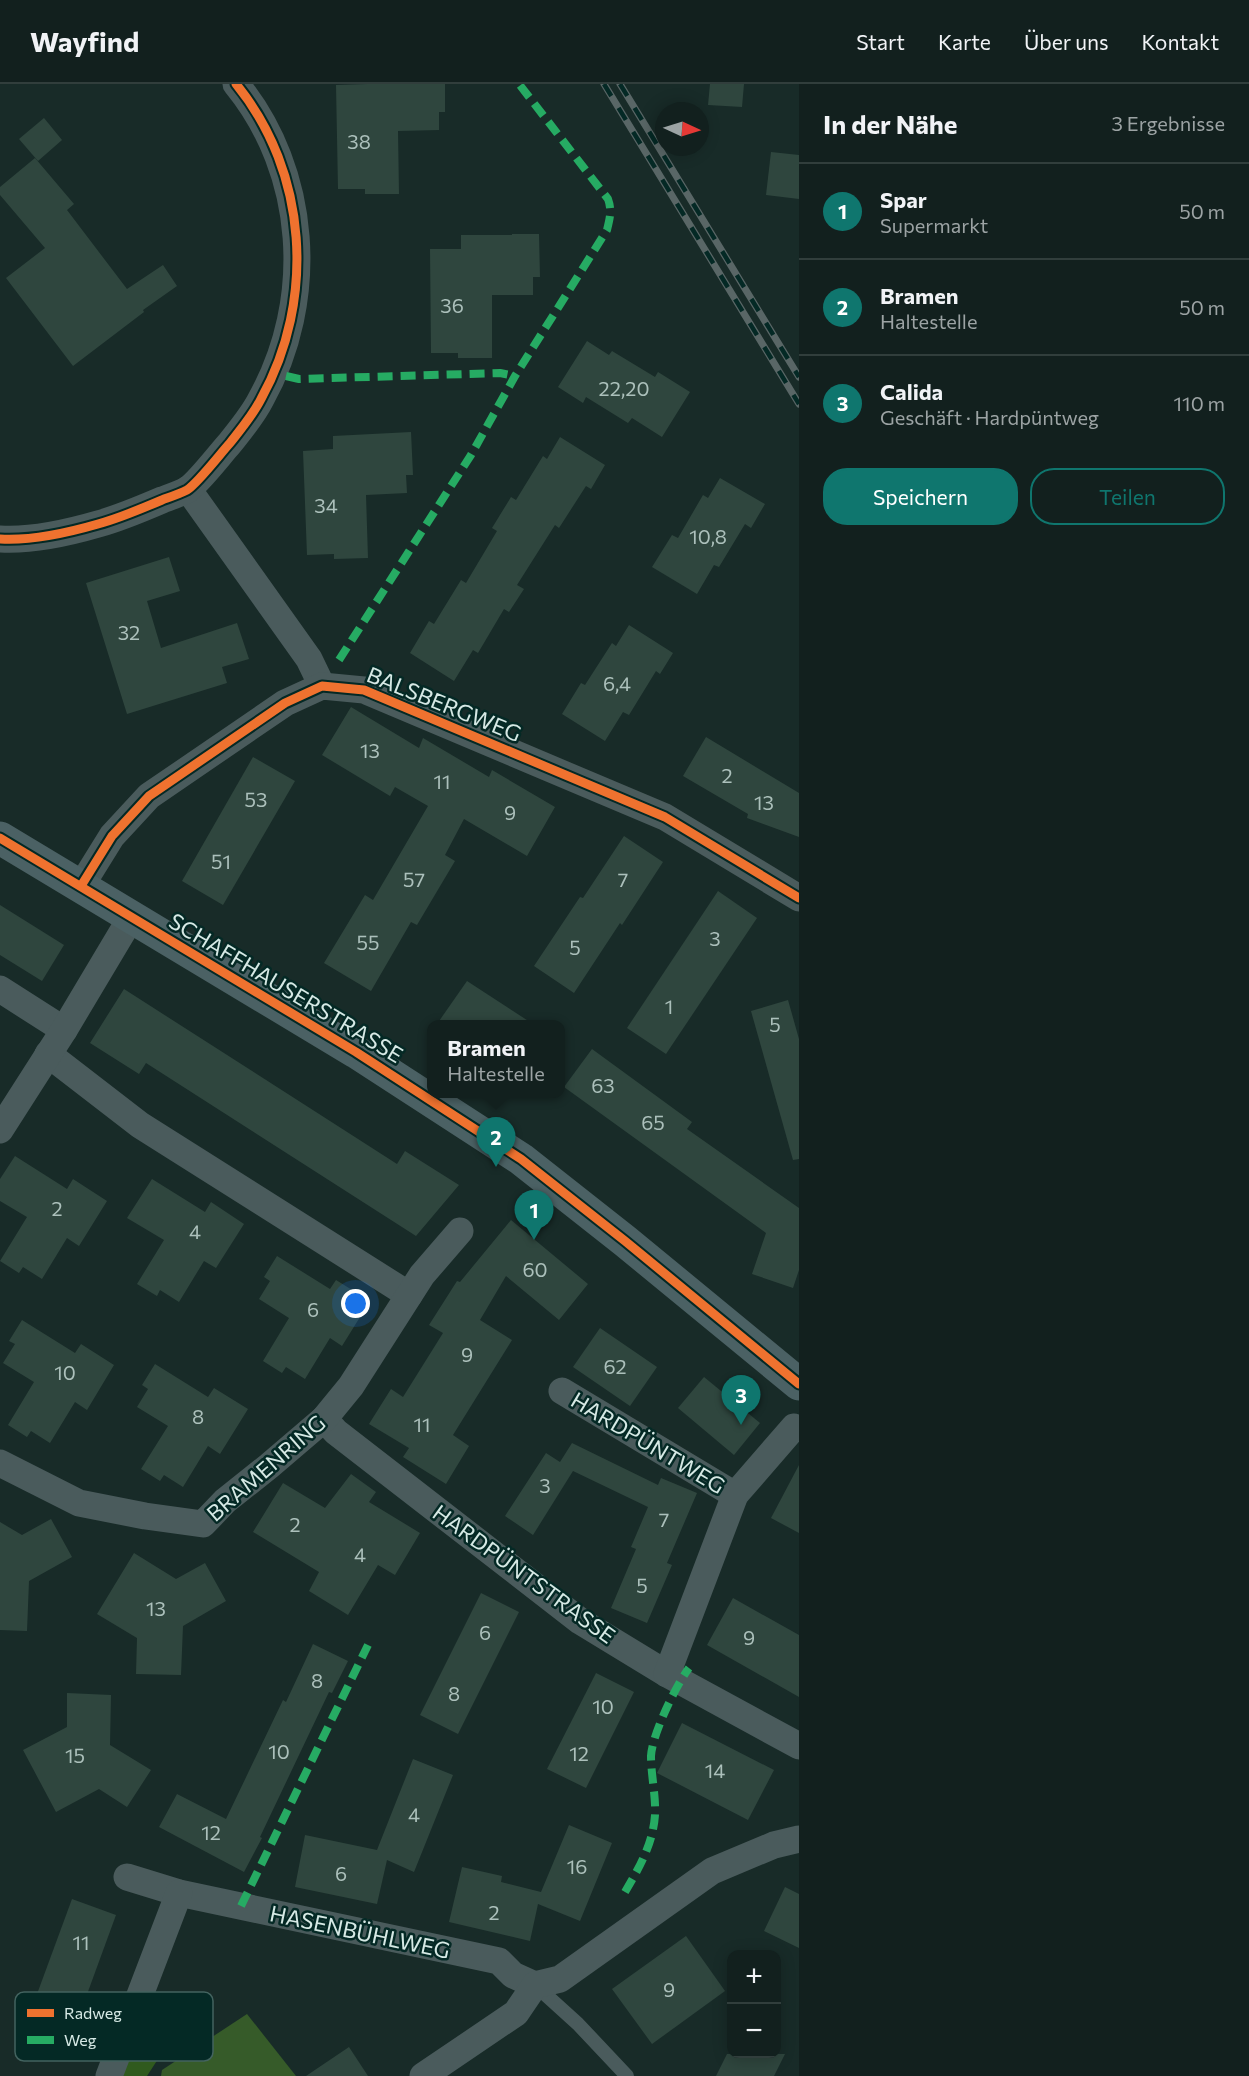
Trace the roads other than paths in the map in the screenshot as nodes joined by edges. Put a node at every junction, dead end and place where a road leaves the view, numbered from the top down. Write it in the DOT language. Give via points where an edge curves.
graph roads {
  1 [pos="236,84"];
  2 [pos="188,489"];
  3 [pos="0,539"];
  4 [pos="322,686"];
  5 [pos="0,838"];
  6 [pos="81,886"];
  7 [pos="799,898"];
  8 [pos="132,916"];
  9 [pos="0,990"];
  10 [pos="64,1030"];
  11 [pos="48,1054"];
  12 [pos="0,1130"];
  13 [pos="459,1231"];
  14 [pos="409,1295"];
  15 [pos="799,1384"];
  16 [pos="562,1391"];
  17 [pos="324,1419"];
  18 [pos="794,1427"];
  19 [pos="0,1463"];
  20 [pos="735,1495"];
  21 [pos="667,1674"];
  22 [pos="799,1746"];
  23 [pos="799,1839"];
  24 [pos="127,1877"];
  25 [pos="179,1893"];
  26 [pos="535,1985"];
  27 [pos="141,1992"];
  28 [pos="115,2061"];
  29 [pos="109,2076"];
  30 [pos="423,2076"];
  31 [pos="627,2076"];
  1 -- 2 [label="street" via="259,117 286,180 294,215 298,276 289,330 272,378 232,440"];
  2 -- 3 [label="street" via="76,531"];
  2 -- 4 [label="street" via="309,659"];
  4 -- 6 [label="street" via="285,703 149,796 112,836"];
  4 -- 7 [label="street, BALSBERGWEG" via="364,690 665,817"];
  5 -- 6 [label="main road, SCHAFFHAUSERSTRASSE"];
  6 -- 8 [label="main road, SCHAFFHAUSERSTRASSE"];
  8 -- 10 [label="street"];
  8 -- 15 [label="main road, SCHAFFHAUSERSTRASSE" via="356,1052 521,1159"];
  9 -- 10 [label="street"];
  10 -- 11 [label="street"];
  11 -- 12 [label="street"];
  11 -- 14 [label="street" via="140,1125"];
  13 -- 14 [label="street, BRAMENRING"];
  14 -- 17 [label="street, BRAMENRING" via="351,1386"];
  16 -- 20 [label="street, HARDPÜNTWEG"];
  17 -- 19 [label="street, BRAMENRING" via="203,1524 79,1503"];
  17 -- 21 [label="street, HARDPÜNTSTRASSE" via="580,1621"];
  18 -- 20 [label="street, HARDPÜNTWEG"];
  20 -- 21 [label="street, HARDPÜNTWEG"];
  21 -- 22 [label="street, HARDPÜNTSTRASSE"];
  23 -- 26 [label="street" via="712,1871 560,1979"];
  24 -- 25 [label="street, HASENBÜHLWEG"];
  25 -- 26 [label="street, HASENBÜHLWEG" via="499,1961 513,1975"];
  25 -- 27 [label="street"];
  26 -- 30 [label="street" via="516,2013"];
  26 -- 31 [label="lane"];
  28 -- 29 [label="street"];
}
